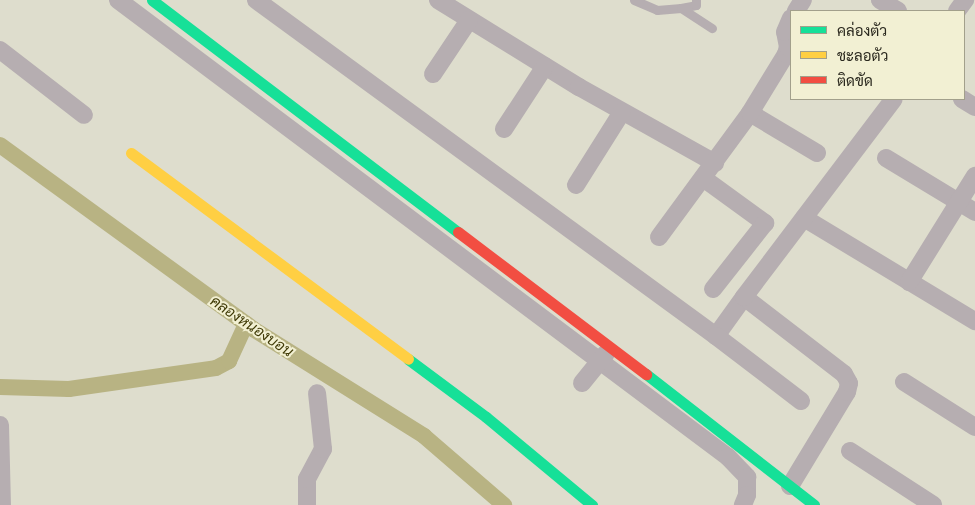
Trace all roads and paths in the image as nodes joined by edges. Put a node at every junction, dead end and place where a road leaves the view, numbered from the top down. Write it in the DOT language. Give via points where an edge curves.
graph roads {
  1 [pos="118,0"];
  2 [pos="152,0"];
  3 [pos="256,0"];
  4 [pos="438,0"];
  5 [pos="634,0"];
  6 [pos="696,0"];
  7 [pos="880,0"];
  8 [pos="681,8"];
  9 [pos="896,10"];
  10 [pos="468,20"];
  11 [pos="790,20"];
  12 [pos="712,28"];
  13 [pos="789,39"];
  14 [pos="0,50"];
  15 [pos="545,66"];
  16 [pos="433,74"];
  17 [pos="893,100"];
  18 [pos="964,100"];
  19 [pos="975,107"];
  20 [pos="622,112"];
  21 [pos="750,113"];
  22 [pos="84,115"];
  23 [pos="504,129"];
  24 [pos="131,153"];
  25 [pos="817,153"];
  26 [pos="886,158"];
  27 [pos="715,163"];
  28 [pos="975,176"];
  29 [pos="703,178"];
  30 [pos="576,185"];
  31 [pos="958,202"];
  32 [pos="975,212"];
  33 [pos="804,218"];
  34 [pos="659,238"];
  35 [pos="909,282"];
  36 [pos="713,289"];
  37 [pos="744,297"];
  38 [pos="975,321"];
  39 [pos="716,336"];
  40 [pos="611,347"];
  41 [pos="600,361"];
  42 [pos="904,382"];
  43 [pos="582,383"];
  44 [pos="317,393"];
  45 [pos="800,401"];
  46 [pos="0,424"];
  47 [pos="975,427"];
  48 [pos="850,451"];
  49 [pos="790,486"];
  50 [pos="2,505"];
  51 [pos="307,505"];
  52 [pos="592,505"];
  53 [pos="742,505"];
  54 [pos="814,505"];
  55 [pos="933,505"];
  1 -- 41 [label="street"];
  2 -- 40 [label="street"];
  3 -- 39 [label="street"];
  4 -- 10 [label="street"];
  5 -- 8 [label="lane" via="657,10"];
  6 -- 8 [label="lane" via="696,5"];
  7 -- 9 [label="street"];
  8 -- 12 [label="lane"];
  10 -- 15 [label="street"];
  10 -- 16 [label="street"];
  11 -- 13 [label="street" via="786,26"];
  13 -- 21 [label="street" via="788,51"];
  14 -- 22 [label="street"];
  15 -- 20 [label="street"];
  15 -- 23 [label="street"];
  17 -- 33 [label="street"];
  18 -- 19 [label="street"];
  20 -- 27 [label="street"];
  20 -- 30 [label="street"];
  21 -- 25 [label="street"];
  21 -- 27 [label="street"];
  24 -- 52 [label="street" via="486,417"];
  26 -- 31 [label="street"];
  27 -- 29 [label="street"];
  28 -- 31 [label="street"];
  29 -- 34 [label="street"];
  29 -- 36 [label="street" via="765,223"];
  31 -- 32 [label="street"];
  31 -- 35 [label="street"];
  33 -- 35 [label="street"];
  33 -- 37 [label="street"];
  35 -- 38 [label="street"];
  37 -- 39 [label="street"];
  37 -- 49 [label="street" via="844,374 849,383 847,392"];
  39 -- 45 [label="street"];
  40 -- 41 [label="street"];
  40 -- 49 [label="street"];
  41 -- 43 [label="street"];
  41 -- 53 [label="street" via="728,457 747,477 747,495"];
  42 -- 47 [label="street"];
  44 -- 51 [label="street" via="323,449 307,479"];
  46 -- 50 [label="street"];
  48 -- 55 [label="street"];
  49 -- 54 [label="street"];
}
